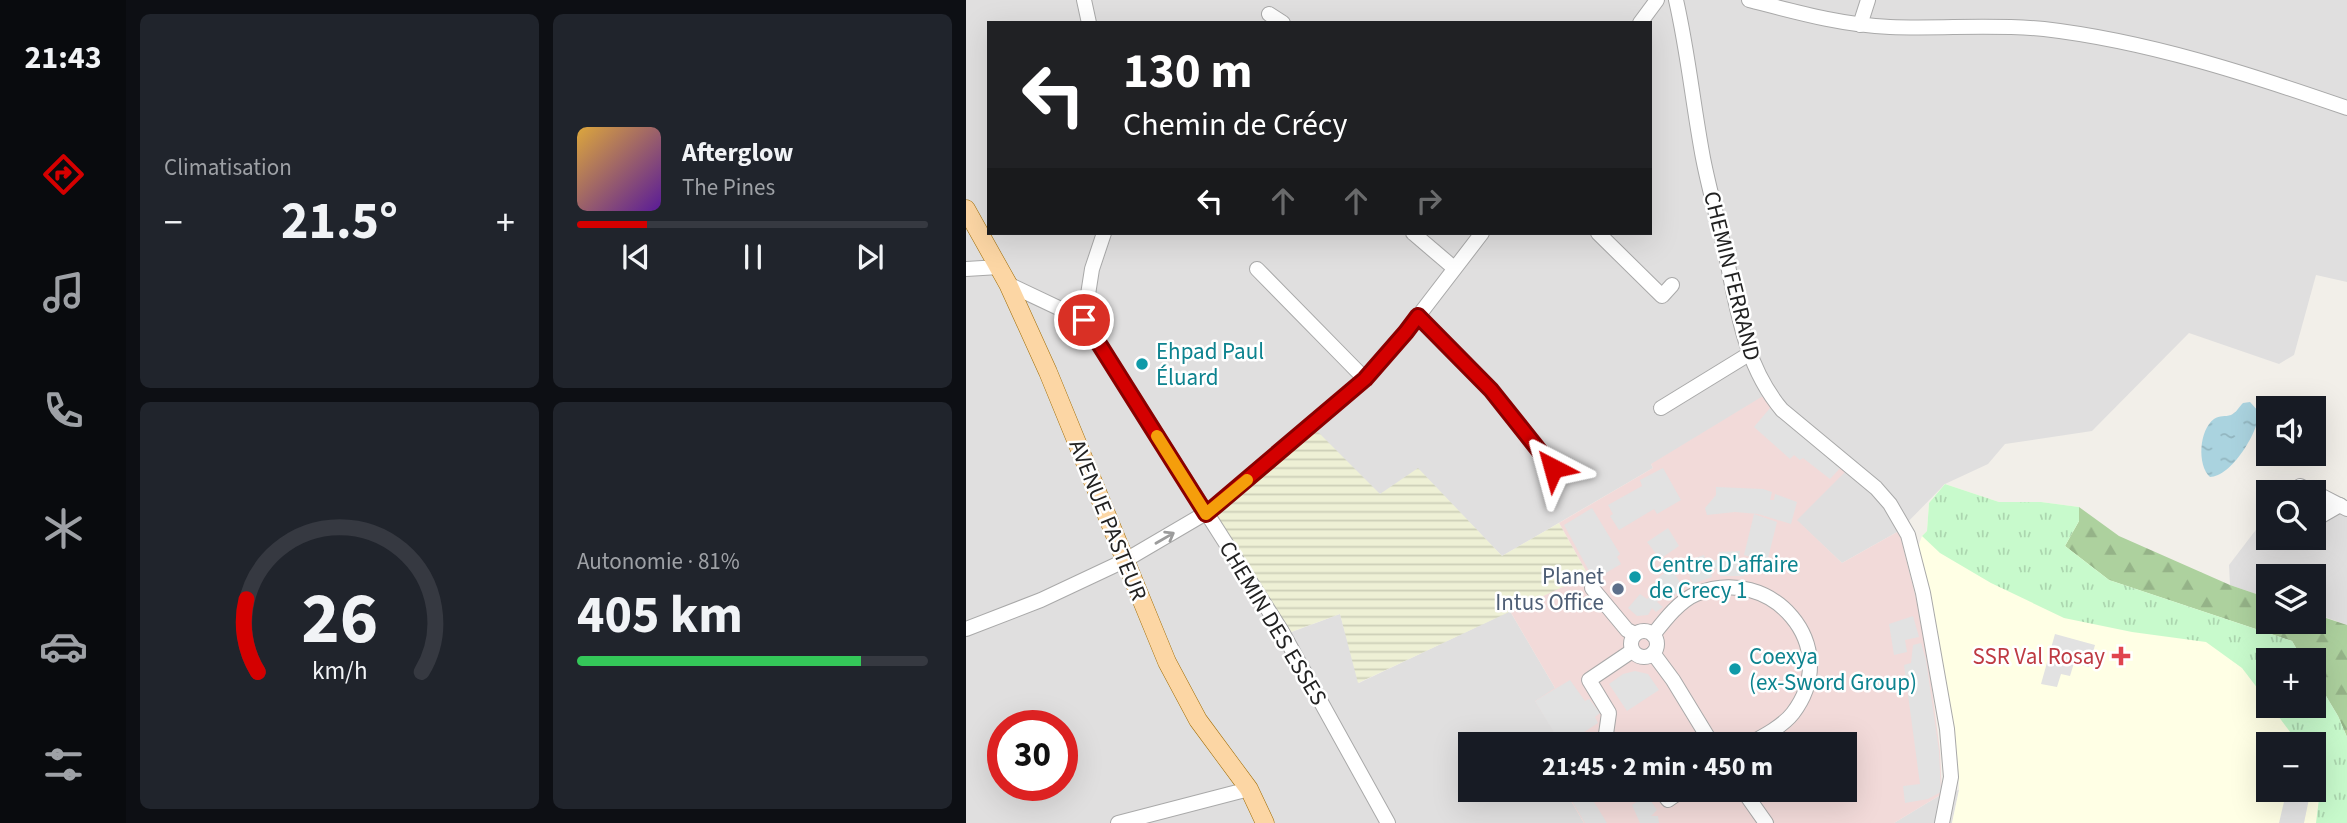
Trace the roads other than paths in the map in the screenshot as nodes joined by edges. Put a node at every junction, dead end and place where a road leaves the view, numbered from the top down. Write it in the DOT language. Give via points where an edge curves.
graph roads {
  1 [pos="1084,0"];
  2 [pos="1657,0"];
  3 [pos="1676,0"];
  4 [pos="1749,0"];
  5 [pos="1868,0"];
  6 [pos="1269,14"];
  7 [pos="1089,21"];
  8 [pos="1280,21"];
  9 [pos="1641,21"];
  10 [pos="1860,24"];
  11 [pos="2347,108"];
  12 [pos="966,209"];
  13 [pos="1103,235"];
  14 [pos="1415,235"];
  15 [pos="1480,235"];
  16 [pos="1600,235"];
  17 [pos="999,267"];
  18 [pos="1454,268"];
  19 [pos="966,269"];
  20 [pos="1257,269"];
  21 [pos="1008,284"];
  22 [pos="1672,285"];
  23 [pos="1418,316"];
  24 [pos="1084,320"];
  25 [pos="1749,354"];
  26 [pos="1365,379"];
  27 [pos="1661,408"];
  28 [pos="1553,468"];
  29 [pos="2326,498"];
  30 [pos="2343,507"];
  31 [pos="1206,514"];
  32 [pos="2326,515"];
  33 [pos="1124,561"];
  34 [pos="1592,588"];
  35 [pos="966,629"];
  36 [pos="1635,634"];
  37 [pos="1653,635"];
  38 [pos="1632,651"];
  39 [pos="1653,653"];
  40 [pos="1607,732"];
  41 [pos="1705,732"];
  42 [pos="1768,732"];
  43 [pos="1249,789"];
  44 [pos="1751,802"];
  45 [pos="1118,823"];
  46 [pos="1265,823"];
  47 [pos="1388,823"];
  48 [pos="1766,823"];
  49 [pos="1942,823"];
  1 -- 7 [label="street"];
  2 -- 9 [label="street"];
  3 -- 25 [label="street, CHEMIN FERRAND" via="1703,158"];
  4 -- 10 [label="street"];
  5 -- 10 [label="street"];
  6 -- 8 [label="street"];
  10 -- 11 [label="street" via="2043,29 2087,36 2169,53"];
  12 -- 17 [label="main road, AVENUE PASTEUR"];
  13 -- 24 [label="street"];
  14 -- 18 [label="street"];
  15 -- 18 [label="street"];
  16 -- 22 [label="street" via="1662,296"];
  17 -- 19 [label="street"];
  17 -- 21 [label="main road, AVENUE PASTEUR"];
  18 -- 23 [label="street"];
  20 -- 26 [label="street"];
  21 -- 24 [label="street"];
  21 -- 33 [label="main road, AVENUE PASTEUR"];
  23 -- 26 [label="street"];
  23 -- 28 [label="street" via="1491,390"];
  24 -- 31 [label="street, CHEMIN DES ESSES"];
  25 -- 27 [label="street"];
  25 -- 49 [label="street, CHEMIN FERRAND" via="1782,410 1877,488 1908,535 1926,604 1947,729 1951,777"];
  26 -- 31 [label="street"];
  29 -- 30 [label="street"];
  30 -- 32 [label="street"];
  33 -- 31 [label="street, one-way"];
  31 -- 47 [label="street, CHEMIN DES ESSES" via="1298,661"];
  33 -- 35 [label="street"];
  33 -- 43 [label="main road, AVENUE PASTEUR" via="1182,692"];
  34 -- 36 [label="street"];
  36 -- 37 [label="street"];
  36 -- 38 [label="street" via="1630,642"];
  37 -- 39 [label="street" via="1657,642"];
  37 -- 42 [label="street" via="1693,595 1712,589 1746,588 1764,594 1788,612 1808,648 1810,671 1792,715"];
  38 -- 39 [label="street" via="1640,657"];
  38 -- 40 [label="street" via="1589,680 1609,713"];
  39 -- 41 [label="street"];
  43 -- 45 [label="street"];
  43 -- 46 [label="main road, AVENUE PASTEUR"];
  44 -- 48 [label="street"];
}
